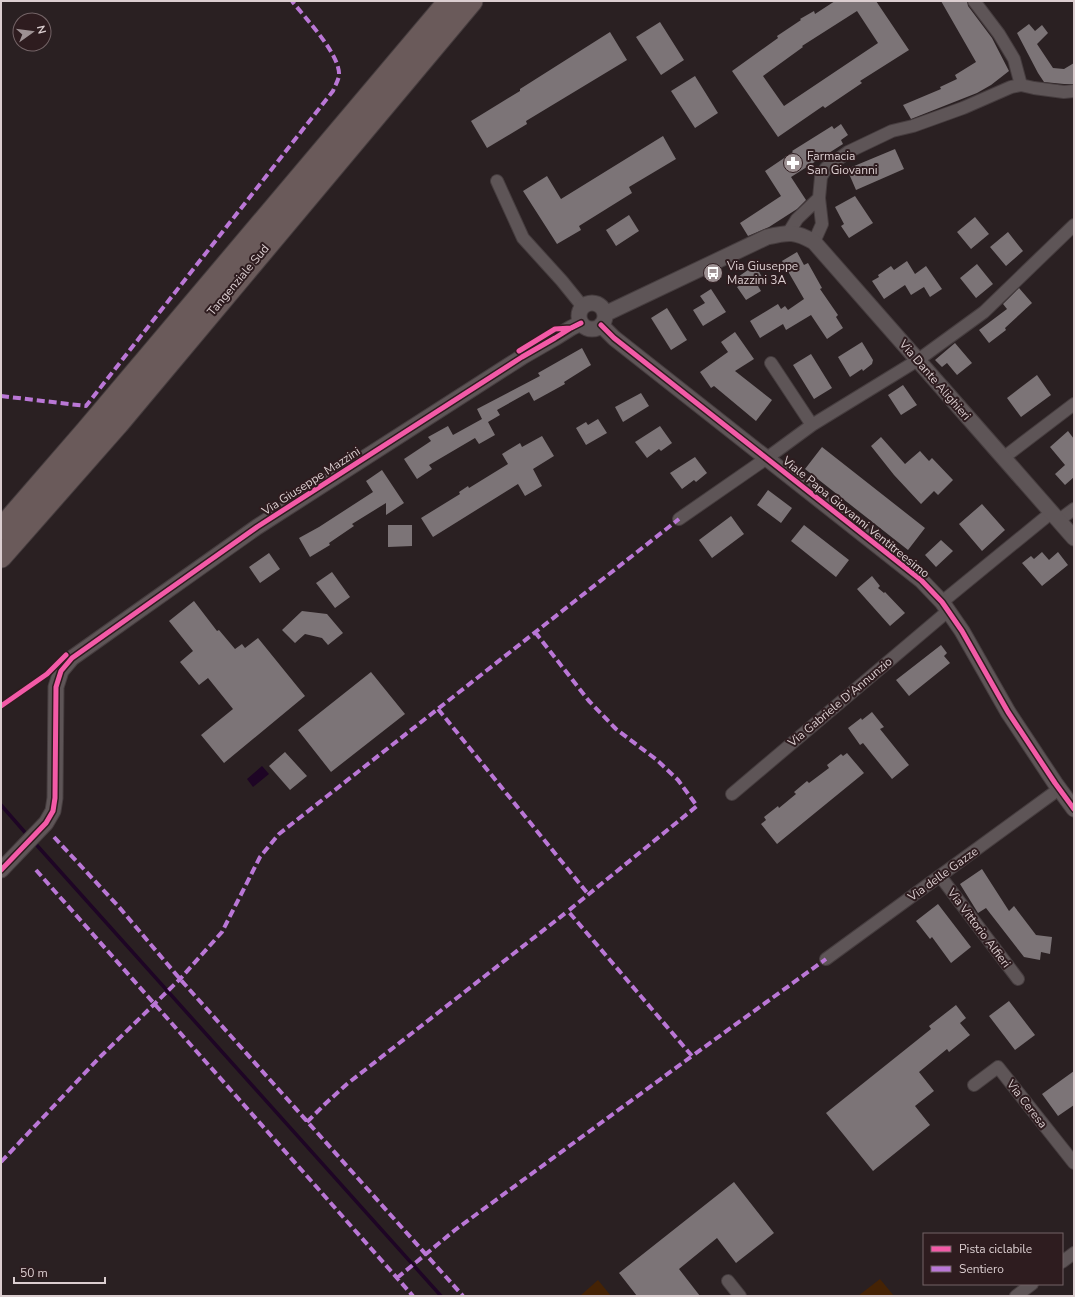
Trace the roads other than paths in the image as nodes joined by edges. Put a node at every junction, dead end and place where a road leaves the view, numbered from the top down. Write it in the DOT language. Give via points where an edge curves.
graph roads {
  1 [pos="449,1"];
  2 [pos="472,1"];
  3 [pos="974,1"];
  4 [pos="1021,85"];
  5 [pos="1074,91"];
  6 [pos="497,181"];
  7 [pos="819,198"];
  8 [pos="1074,225"];
  9 [pos="789,232"];
  10 [pos="814,242"];
  11 [pos="582,307"];
  12 [pos="603,319"];
  13 [pos="581,323"];
  14 [pos="918,360"];
  15 [pos="771,363"];
  16 [pos="1074,404"];
  17 [pos="812,425"];
  18 [pos="767,458"];
  19 [pos="1003,458"];
  20 [pos="1074,509"];
  21 [pos="1056,516"];
  22 [pos="679,519"];
  23 [pos="1,529"];
  24 [pos="1074,538"];
  25 [pos="1,557"];
  26 [pos="945,606"];
  27 [pos="1059,789"];
  28 [pos="732,794"];
  29 [pos="1074,809"];
  30 [pos="1,870"];
  31 [pos="940,876"];
  32 [pos="826,959"];
  33 [pos="1018,979"];
  34 [pos="974,1085"];
  35 [pos="1074,1163"];
  36 [pos="1074,1253"];
  37 [pos="1063,1261"];
  38 [pos="728,1281"];
  39 [pos="1031,1285"];
  40 [pos="740,1296"];
  41 [pos="1016,1296"];
  1 -- 23 [label="highway, Tangenziale Sud"];
  2 -- 25 [label="highway, Tangenziale Sud" via="118,424"];
  3 -- 4 [label="street" via="1014,59"];
  4 -- 5 [label="street" via="1064,92"];
  4 -- 7 [label="street" via="913,126 892,131 848,152 826,168 821,177"];
  6 -- 11 [label="street" via="523,238"];
  7 -- 9 [label="street" via="796,219"];
  7 -- 10 [label="street" via="822,224"];
  8 -- 14 [label="street" via="984,312"];
  9 -- 10 [label="street, Via Dante Alighieri" via="802,235"];
  9 -- 12 [label="street" via="767,237"];
  10 -- 14 [label="street, Via Dante Alighieri"];
  11 -- 12 [label="street" via="593,303 598,305 602,308"];
  11 -- 13 [label="street" via="579,318"];
  12 -- 13 [label="street" via="595,329 585,327"];
  12 -- 18 [label="street, Viale Papa Giovanni Ventitreesimo" via="614,338"];
  13 -- 30 [label="street, Via Giuseppe Mazzini" via="522,357 257,528 76,654 61,671 56,683 53,811 46,823"];
  14 -- 17 [label="street"];
  14 -- 19 [label="street, Via Dante Alighieri"];
  15 -- 17 [label="street"];
  16 -- 19 [label="street"];
  17 -- 18 [label="street"];
  18 -- 22 [label="street"];
  18 -- 26 [label="street, Viale Papa Giovanni Ventitreesimo" via="921,580"];
  19 -- 21 [label="street, Via Dante Alighieri"];
  20 -- 21 [label="street, Via Gabriele D'Annunzio"];
  21 -- 24 [label="street, Via Dante Alighieri"];
  21 -- 26 [label="street, Via Gabriele D'Annunzio"];
  26 -- 27 [label="street, Viale Papa Giovanni Ventitreesimo" via="1008,712"];
  26 -- 28 [label="street, Via Gabriele D'Annunzio"];
  27 -- 29 [label="street, Viale Papa Giovanni Ventitreesimo"];
  27 -- 31 [label="street, Via delle Gazze"];
  31 -- 32 [label="street, Via delle Gazze"];
  31 -- 33 [label="street, Via Vittorio Alfieri"];
  34 -- 35 [label="street, Via Ceresa" via="998,1067"];
  36 -- 37 [label="street"];
  38 -- 40 [label="street"];
  39 -- 41 [label="street"];
}
